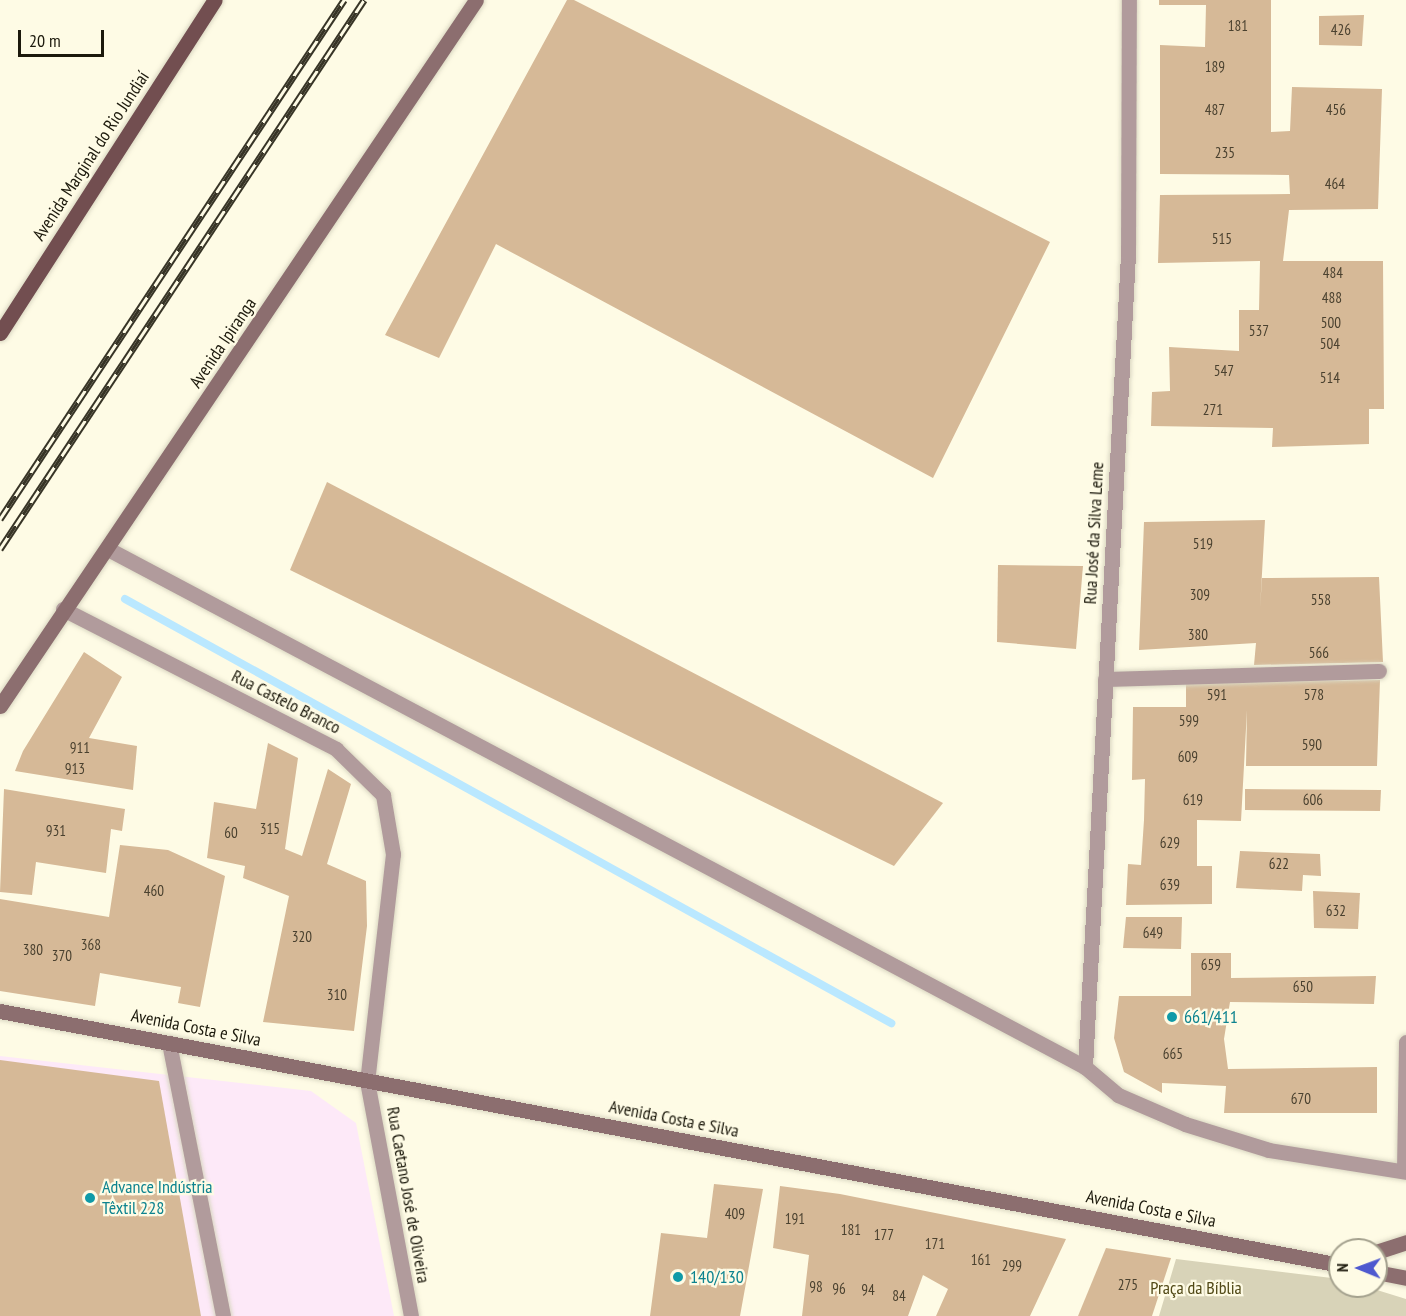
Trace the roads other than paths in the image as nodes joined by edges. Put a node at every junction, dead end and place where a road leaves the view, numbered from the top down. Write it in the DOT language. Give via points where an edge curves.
graph roads {
  1 [pos="215,0"];
  2 [pos="476,0"];
  3 [pos="1129,0"];
  4 [pos="0,333"];
  5 [pos="104,555"];
  6 [pos="67,604"];
  7 [pos="1379,671"];
  8 [pos="1106,679"];
  9 [pos="0,706"];
  10 [pos="0,1011"];
  11 [pos="1406,1042"];
  12 [pos="169,1043"];
  13 [pos="1085,1067"];
  14 [pos="368,1081"];
  15 [pos="1405,1171"];
  16 [pos="1406,1242"];
  17 [pos="1388,1248"];
  18 [pos="1328,1261"];
  19 [pos="1388,1274"];
  20 [pos="1406,1278"];
  21 [pos="222,1316"];
  22 [pos="411,1316"];
  1 -- 4 [label="main road, Avenida Marginal do Rio Jundiaí"];
  2 -- 5 [label="main road, Avenida Ipiranga"];
  3 -- 8 [label="street, Rua José da Silva Leme" via="1128,254"];
  5 -- 6 [label="main road, Avenida Ipiranga"];
  5 -- 13 [label="street"];
  6 -- 9 [label="main road, Avenida Ipiranga"];
  6 -- 14 [label="street, Rua Castelo Branco" via="336,749 383,795 393,854"];
  7 -- 8 [label="street"];
  8 -- 13 [label="street, Rua José da Silva Leme"];
  10 -- 12 [label="main road, Avenida Costa e Silva"];
  11 -- 15 [label="street"];
  12 -- 14 [label="main road, Avenida Costa e Silva"];
  12 -- 21 [label="street"];
  13 -- 15 [label="street" via="1118,1095 1185,1124 1269,1150"];
  14 -- 18 [label="main road, Avenida Costa e Silva"];
  14 -- 22 [label="street, Rua Caetano José de Oliveira"];
  16 -- 17 [label="main road"];
  19 -- 20 [label="main road"];
}
